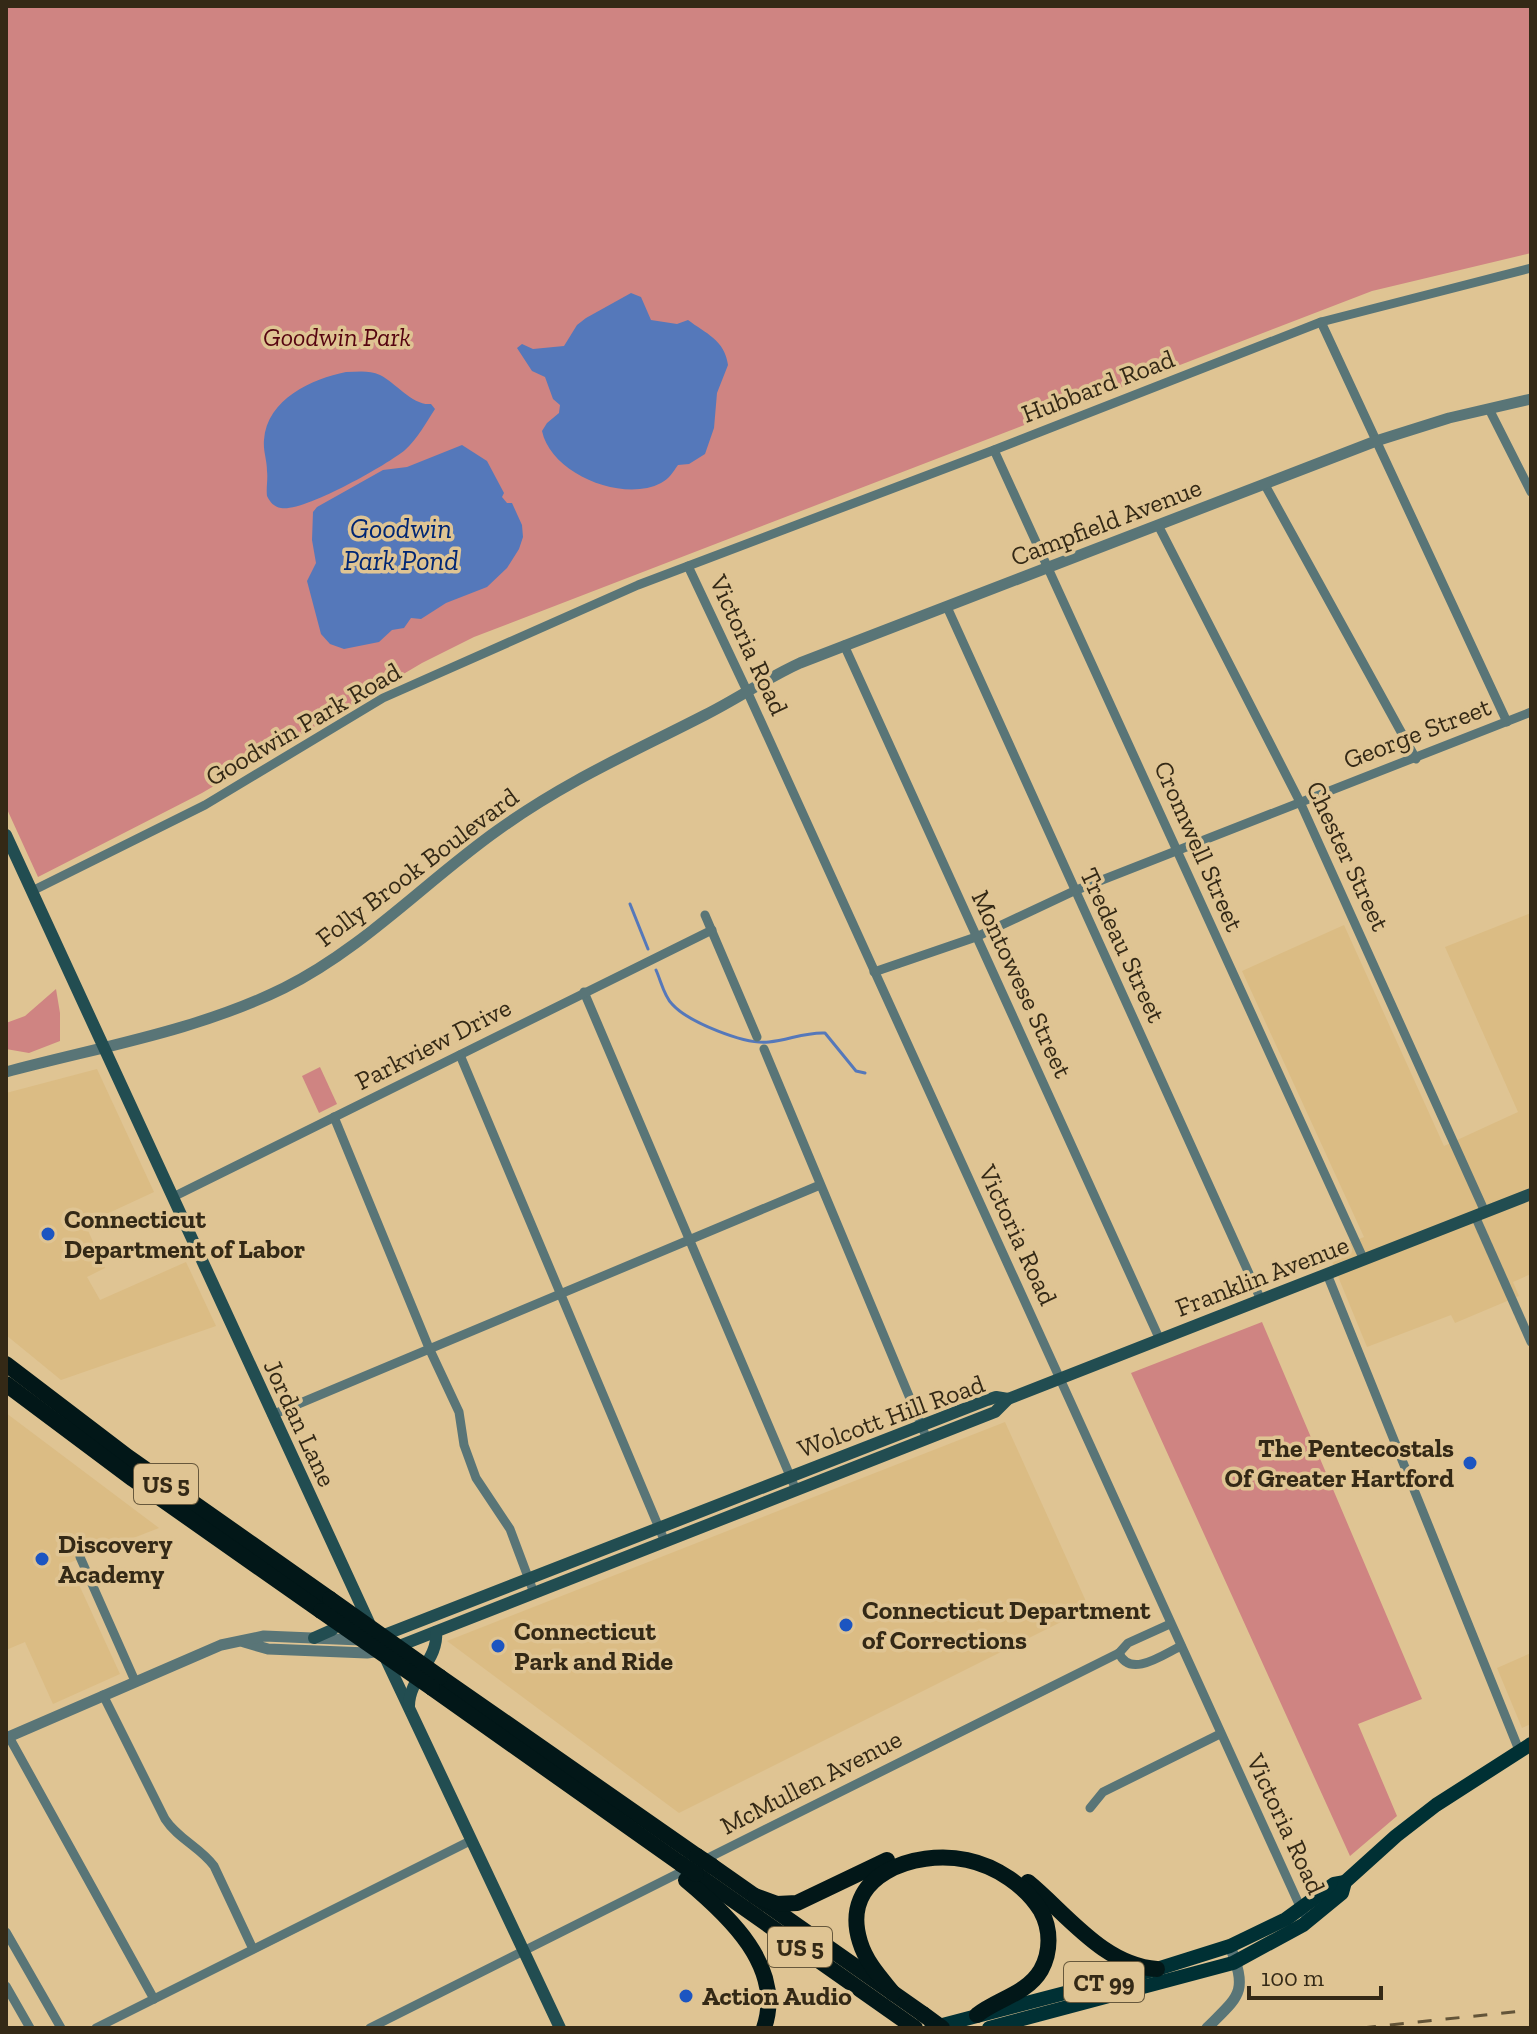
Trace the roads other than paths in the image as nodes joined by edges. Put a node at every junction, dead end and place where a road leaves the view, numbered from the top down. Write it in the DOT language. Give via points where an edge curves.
graph roads {
  1 [pos="1531,268"];
  2 [pos="1321,322"];
  3 [pos="1531,399"];
  4 [pos="1489,409"];
  5 [pos="1376,441"];
  6 [pos="994,450"];
  7 [pos="1265,485"];
  8 [pos="1531,492"];
  9 [pos="1158,525"];
  10 [pos="688,566"];
  11 [pos="1048,568"];
  12 [pos="947,607"];
  13 [pos="844,645"];
  14 [pos="747,691"];
  15 [pos="1531,712"];
  16 [pos="707,714"];
  17 [pos="1507,722"];
  18 [pos="1416,759"];
  19 [pos="1300,802"];
  20 [pos="6,835"];
  21 [pos="1177,852"];
  22 [pos="32,891"];
  23 [pos="1074,891"];
  24 [pos="705,915"];
  25 [pos="712,930"];
  26 [pos="976,937"];
  27 [pos="874,972"];
  28 [pos="584,992"];
  29 [pos="757,1037"];
  30 [pos="104,1047"];
  31 [pos="764,1049"];
  32 [pos="460,1055"];
  33 [pos="6,1072"];
  34 [pos="334,1117"];
  35 [pos="820,1185"];
  36 [pos="1531,1194"];
  37 [pos="173,1197"];
  38 [pos="1480,1214"];
  39 [pos="689,1240"];
  40 [pos="1364,1260"];
  41 [pos="1327,1274"];
  42 [pos="560,1292"];
  43 [pos="1261,1300"];
  44 [pos="1160,1340"];
  45 [pos="1531,1342"];
  46 [pos="429,1348"];
  47 [pos="6,1364"];
  48 [pos="1060,1379"];
  49 [pos="6,1384"];
  50 [pos="1008,1399"];
  51 [pos="272,1415"];
  52 [pos="921,1426"];
  53 [pos="927,1439"];
  54 [pos="792,1476"];
  55 [pos="796,1490"];
  56 [pos="659,1529"];
  57 [pos="665,1542"];
  58 [pos="80,1557"];
  59 [pos="529,1580"];
  60 [pos="351,1584"];
  61 [pos="534,1593"];
  62 [pos="325,1605"];
  63 [pos="1170,1624"];
  64 [pos="436,1632"];
  65 [pos="283,1637"];
  66 [pos="314,1638"];
  67 [pos="376,1638"];
  68 [pos="244,1641"];
  69 [pos="1181,1646"];
  70 [pos="282,1650"];
  71 [pos="383,1651"];
  72 [pos="1119,1653"];
  73 [pos="135,1681"];
  74 [pos="436,1682"];
  75 [pos="103,1695"];
  76 [pos="409,1711"];
  77 [pos="1220,1734"];
  78 [pos="7,1738"];
  79 [pos="1525,1747"];
  80 [pos="1090,1808"];
  81 [pos="470,1841"];
  82 [pos="684,1871"];
  83 [pos="755,1896"];
  84 [pos="1305,1915"];
  85 [pos="6,1932"];
  86 [pos="1230,1946"];
  87 [pos="253,1949"];
  88 [pos="522,1951"];
  89 [pos="1236,1961"];
  90 [pos="1168,1971"];
  91 [pos="6,1986"];
  92 [pos="893,1993"];
  93 [pos="154,1999"];
  94 [pos="917,2022"];
  95 [pos="983,2022"];
  96 [pos="30,2028"];
  97 [pos="61,2028"];
  98 [pos="96,2028"];
  99 [pos="370,2028"];
  100 [pos="560,2028"];
  101 [pos="764,2028"];
  102 [pos="942,2028"];
  103 [pos="1207,2028"];
  1 -- 2 [label="street, Hubbard Road"];
  2 -- 5 [label="street"];
  2 -- 6 [label="street, Hubbard Road"];
  3 -- 4 [label="street, Campfield Avenue"];
  4 -- 5 [label="street, Campfield Avenue"];
  4 -- 8 [label="street"];
  5 -- 7 [label="street, Campfield Avenue"];
  5 -- 17 [label="street"];
  6 -- 10 [label="street, Hubbard Road"];
  6 -- 11 [label="street, Cromwell Street"];
  7 -- 9 [label="street, Campfield Avenue"];
  7 -- 18 [label="street"];
  9 -- 11 [label="street, Campfield Avenue"];
  9 -- 19 [label="street, Chester Street"];
  10 -- 14 [label="street, Victoria Road"];
  10 -- 22 [label="street, Goodwin Park Road" via="383,698 205,805"];
  11 -- 12 [label="street, Campfield Avenue"];
  11 -- 21 [label="street, Cromwell Street"];
  12 -- 13 [label="street, Campfield Avenue"];
  12 -- 23 [label="street, Tredeau Street"];
  13 -- 14 [label="street, Campfield Avenue"];
  13 -- 26 [label="street, Montowese Street"];
  14 -- 16 [label="street, Campfield Avenue"];
  14 -- 27 [label="street, Victoria Road"];
  15 -- 17 [label="street, George Street"];
  16 -- 30 [label="street, Folly Brook Boulevard" via="593,769 529,808 339,957 294,982 202,1020"];
  17 -- 18 [label="street, George Street"];
  18 -- 19 [label="street, George Street"];
  19 -- 21 [label="street, George Street"];
  19 -- 38 [label="street, Chester Street"];
  20 -- 22 [label="main road, Jordan Lane"];
  21 -- 23 [label="street, George Street"];
  21 -- 40 [label="street, Cromwell Street"];
  22 -- 30 [label="main road, Jordan Lane"];
  23 -- 26 [label="street, George Street"];
  23 -- 43 [label="street, Tredeau Street"];
  24 -- 25 [label="street"];
  25 -- 28 [label="street, Parkview Drive"];
  25 -- 29 [label="street"];
  26 -- 27 [label="street, George Street"];
  26 -- 44 [label="street, Montowese Street"];
  27 -- 48 [label="street, Victoria Road"];
  28 -- 32 [label="street, Parkview Drive"];
  28 -- 39 [label="street"];
  30 -- 33 [label="street, Folly Brook Boulevard"];
  30 -- 37 [label="main road, Jordan Lane"];
  31 -- 35 [label="street"];
  32 -- 34 [label="street, Parkview Drive"];
  32 -- 42 [label="street"];
  34 -- 37 [label="street, Parkview Drive"];
  34 -- 46 [label="street"];
  35 -- 39 [label="street"];
  35 -- 52 [label="street"];
  36 -- 38 [label="main road, Franklin Avenue"];
  37 -- 51 [label="main road, Jordan Lane"];
  38 -- 40 [label="main road, Franklin Avenue"];
  38 -- 45 [label="street, Chester Street"];
  39 -- 42 [label="street"];
  39 -- 54 [label="street"];
  40 -- 41 [label="main road, Franklin Avenue"];
  41 -- 43 [label="main road, Franklin Avenue"];
  41 -- 79 [label="street"];
  42 -- 46 [label="street"];
  42 -- 56 [label="street"];
  43 -- 44 [label="main road, Franklin Avenue"];
  44 -- 48 [label="main road, Franklin Avenue"];
  46 -- 51 [label="street"];
  46 -- 59 [label="street" via="459,1412 476,1478 510,1529"];
  47 -- 62 [label="highway, US 5"];
  48 -- 50 [label="main road, Franklin Avenue"];
  48 -- 63 [label="street, Victoria Road"];
  49 -- 62 [label="highway, US 5" via="133,1479"];
  50 -- 52 [label="main road, Wolcott Hill Road" via="993,1398"];
  50 -- 53 [label="main road, Wolcott Hill Road" via="998,1411"];
  51 -- 60 [label="main road, Jordan Lane"];
  52 -- 53 [label="street"];
  52 -- 54 [label="main road, Wolcott Hill Road"];
  53 -- 55 [label="main road, Wolcott Hill Road"];
  54 -- 55 [label="street"];
  54 -- 56 [label="main road, Wolcott Hill Road"];
  55 -- 57 [label="main road, Wolcott Hill Road"];
  56 -- 57 [label="street"];
  56 -- 59 [label="main road, Wolcott Hill Road"];
  57 -- 61 [label="main road, Wolcott Hill Road"];
  58 -- 73 [label="street"];
  59 -- 61 [label="street"];
  59 -- 67 [label="main road, Wolcott Hill Road"];
  60 -- 66 [label="main road" via="341,1620"];
  60 -- 67 [label="main road, Jordan Lane"];
  61 -- 64 [label="main road, Wolcott Hill Road"];
  62 -- 74 [label="highway, US 5, bridge"];
  63 -- 69 [label="street, Victoria Road"];
  63 -- 72 [label="street, McMullen Avenue" via="1128,1643"];
  64 -- 71 [label="main road, Wolcott Hill Road"];
  64 -- 76 [label="main road" via="436,1645 412,1689"];
  65 -- 66 [label="street, Wolcott Hill Road"];
  65 -- 68 [label="street, Wolcott Hill Road"];
  65 -- 70 [label="street"];
  66 -- 67 [label="street, Wolcott Hill Road"];
  67 -- 71 [label="main road, Jordan Lane"];
  68 -- 70 [label="street, Wolcott Hill Road"];
  68 -- 73 [label="street, Wolcott Hill Road" via="208,1649"];
  69 -- 72 [label="street" via="1131,1666"];
  69 -- 77 [label="street, Victoria Road"];
  70 -- 71 [label="street, Wolcott Hill Road"];
  71 -- 76 [label="main road, Jordan Lane"];
  72 -- 88 [label="street, McMullen Avenue"];
  73 -- 75 [label="street, Wolcott Hill Road"];
  74 -- 82 [label="highway, US 5"];
  74 -- 83 [label="highway, US 5, bridge"];
  75 -- 78 [label="street, Wolcott Hill Road"];
  75 -- 87 [label="street" via="165,1819 214,1866"];
  76 -- 81 [label="main road, Jordan Lane"];
  77 -- 80 [label="street" via="1103,1792"];
  77 -- 84 [label="street, Victoria Road"];
  78 -- 93 [label="street"];
  79 -- 84 [label="main road" via="1417,1819 1345,1882 1334,1884"];
  81 -- 87 [label="street"];
  81 -- 88 [label="main road, Jordan Lane"];
  82 -- 94 [label="highway, US 5"];
  82 -- 101 [label="highway" via="758,1961 769,1995"];
  83 -- 90 [label="highway" via="777,1904 797,1903 904,1854 966,1851 1018,1873 1113,1956"];
  83 -- 92 [label="highway, US 5"];
  84 -- 86 [label="main road"];
  84 -- 89 [label="main road" via="1284,1937"];
  85 -- 97 [label="street"];
  86 -- 89 [label="street"];
  86 -- 90 [label="main road, CT 99"];
  87 -- 93 [label="street"];
  88 -- 99 [label="street, McMullen Avenue"];
  88 -- 100 [label="main road, Jordan Lane"];
  89 -- 90 [label="main road, CT 99"];
  89 -- 103 [label="street" via="1239,1992"];
  90 -- 95 [label="main road, CT 99"];
  90 -- 95 [label="main road, CT 99"];
  91 -- 96 [label="street"];
  92 -- 94 [label="highway, US 5"];
  92 -- 95 [label="highway" via="859,1939 856,1920 862,1896 877,1877 902,1864 935,1858 970,1861 1000,1873 1027,1893 1043,1915 1049,1938 1035,1977"];
  93 -- 98 [label="street"];
  94 -- 95 [label="main road, CT 99"];
  94 -- 102 [label="highway, US 5, bridge"];
}
